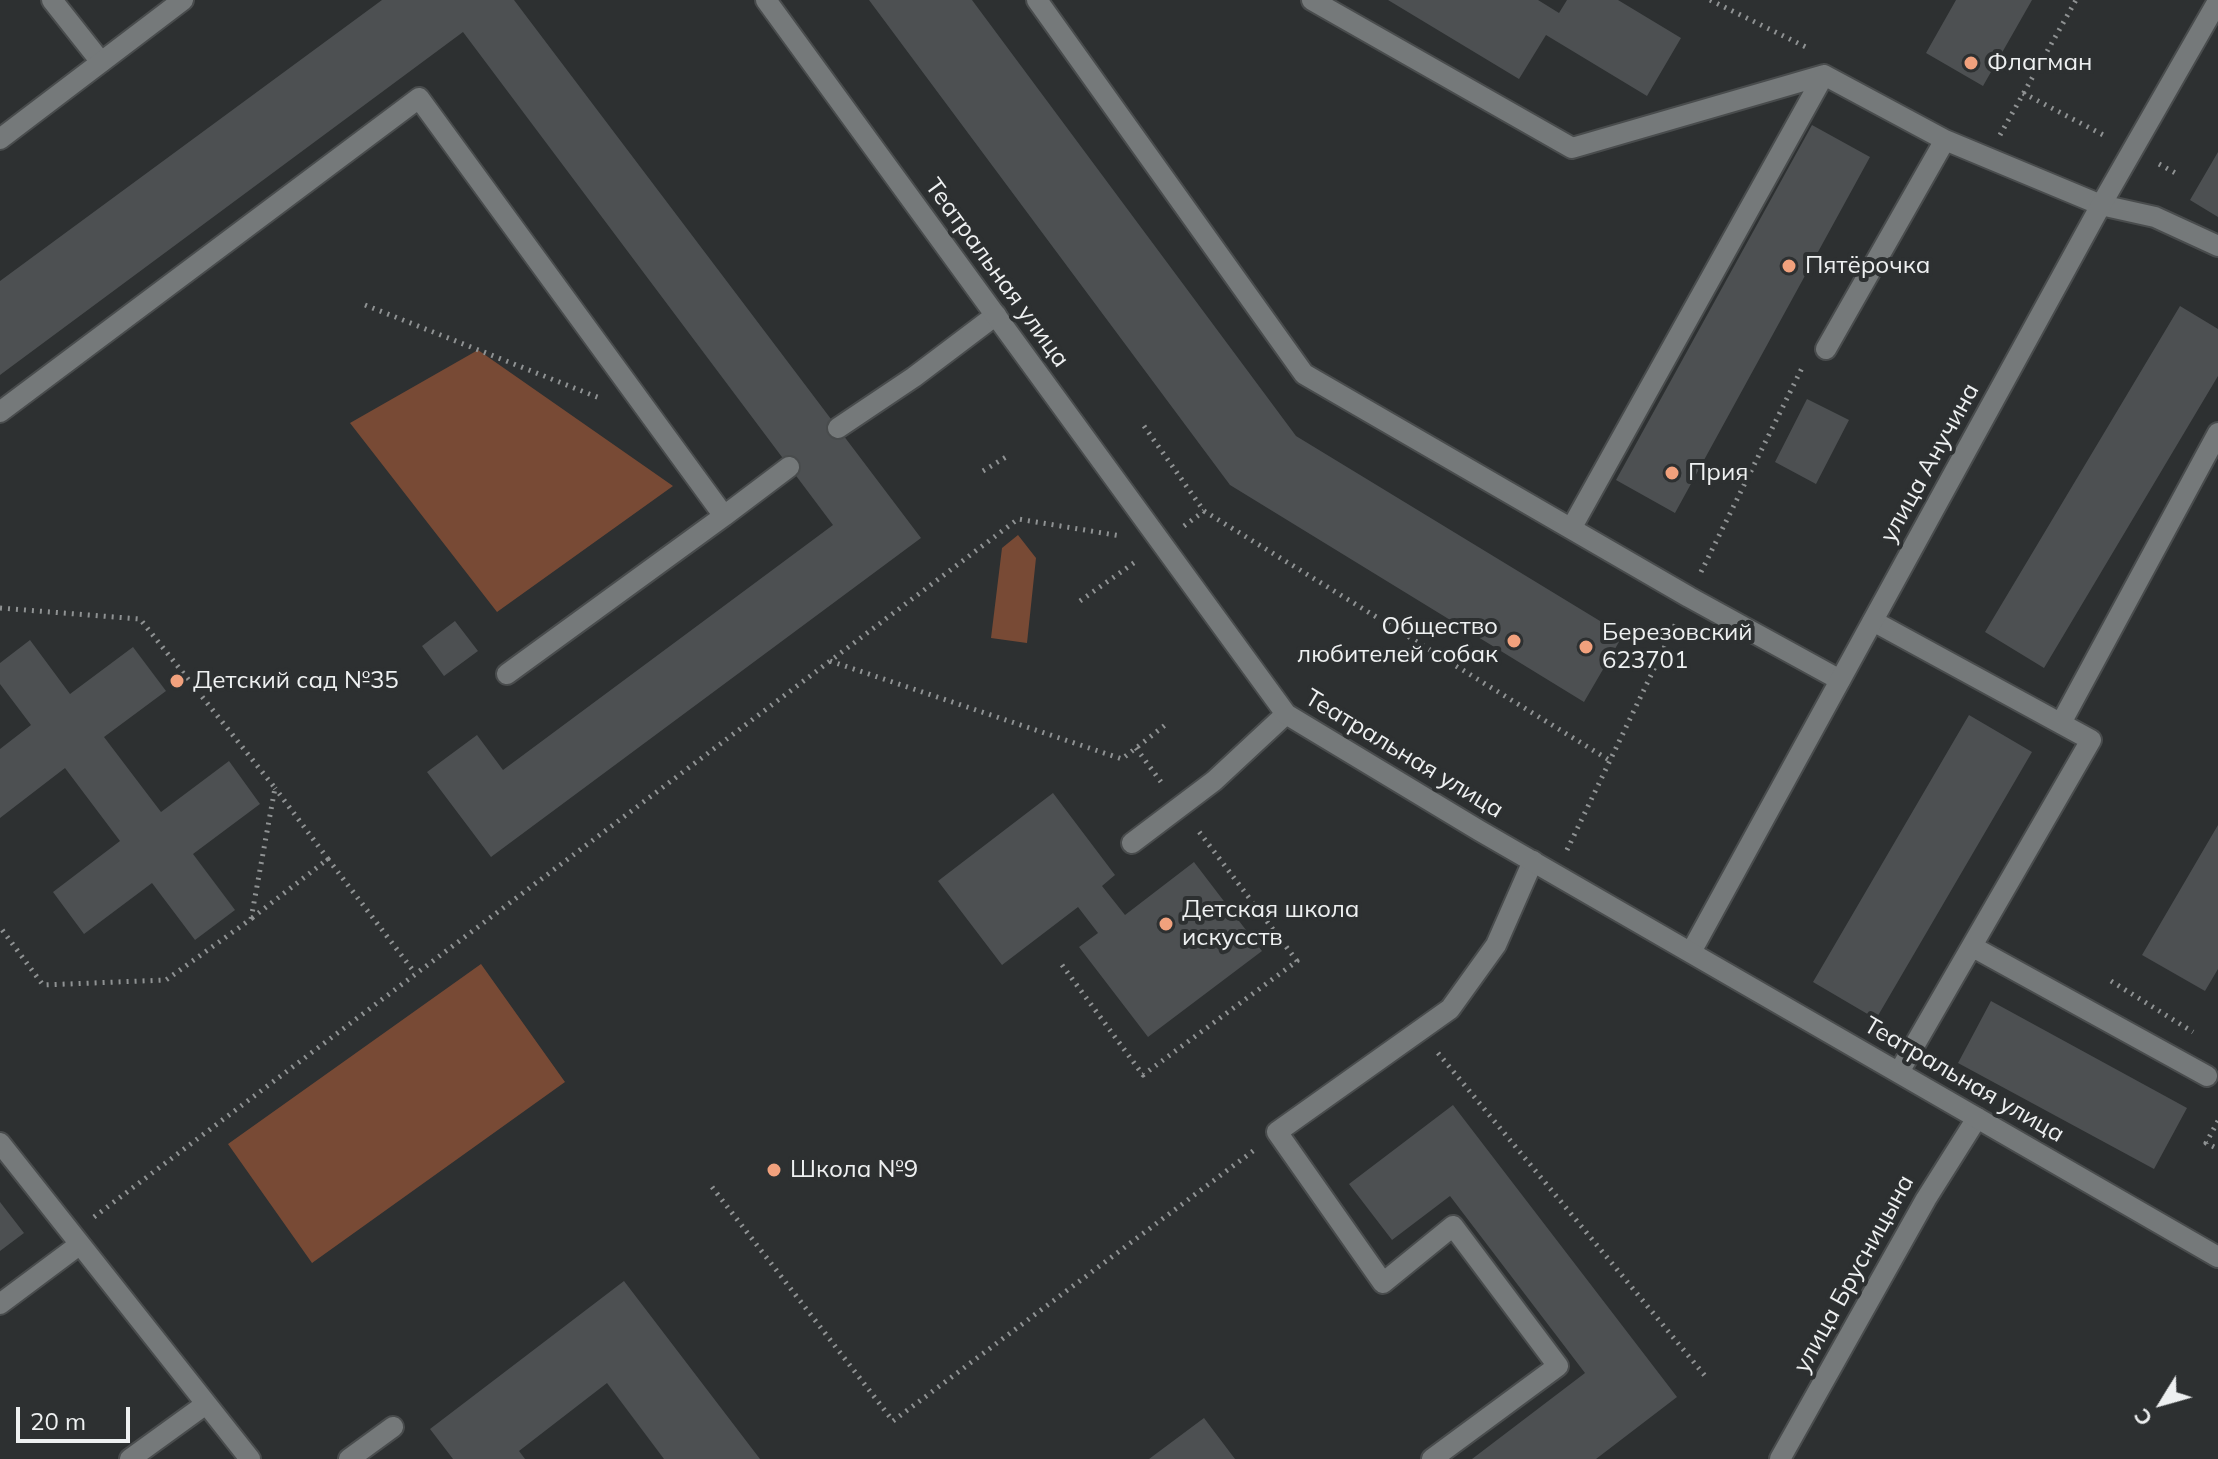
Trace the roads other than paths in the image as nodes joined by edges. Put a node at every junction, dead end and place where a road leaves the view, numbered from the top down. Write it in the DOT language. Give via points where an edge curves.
graph roads {
  1 [pos="52,0"];
  2 [pos="183,0"];
  3 [pos="766,0"];
  4 [pos="1312,0"];
  5 [pos="2218,1"];
  6 [pos="1044,2"];
  7 [pos="101,62"];
  8 [pos="1824,75"];
  9 [pos="0,139"];
  10 [pos="1945,140"];
  11 [pos="2101,205"];
  12 [pos="2218,246"];
  13 [pos="996,315"];
  14 [pos="1817,352"];
  15 [pos="0,412"];
  16 [pos="838,428"];
  17 [pos="2218,433"];
  18 [pos="789,467"];
  19 [pos="724,516"];
  20 [pos="1572,527"];
  21 [pos="1873,621"];
  22 [pos="507,674"];
  23 [pos="1840,680"];
  24 [pos="1286,714"];
  25 [pos="2061,723"];
  26 [pos="1132,843"];
  27 [pos="1533,861"];
  28 [pos="1973,947"];
  29 [pos="1691,952"];
  30 [pos="1899,1072"];
  31 [pos="2207,1076"];
  32 [pos="1977,1118"];
  33 [pos="0,1143"];
  34 [pos="75,1240"];
  35 [pos="2218,1257"];
  36 [pos="0,1304"];
  37 [pos="206,1404"];
  38 [pos="393,1427"];
  39 [pos="130,1459"];
  40 [pos="250,1459"];
  41 [pos="349,1459"];
  42 [pos="1432,1459"];
  43 [pos="1780,1459"];
  1 -- 7 [label="street"];
  2 -- 7 [label="street"];
  3 -- 13 [label="street, Театральная улица"];
  4 -- 8 [label="street" via="1572,148"];
  5 -- 11 [label="street, улица Анучина"];
  6 -- 20 [label="street" via="1304,374"];
  7 -- 9 [label="street"];
  8 -- 10 [label="street"];
  8 -- 20 [label="street"];
  10 -- 11 [label="street"];
  10 -- 14 [label="street"];
  11 -- 12 [label="street" via="2155,217"];
  11 -- 21 [label="street, улица Анучина"];
  13 -- 16 [label="street"];
  13 -- 24 [label="street, Театральная улица"];
  15 -- 19 [label="street" via="419,98"];
  17 -- 25 [label="street"];
  18 -- 19 [label="street"];
  19 -- 22 [label="street"];
  20 -- 23 [label="street"];
  21 -- 23 [label="street, улица Анучина"];
  21 -- 25 [label="street"];
  23 -- 29 [label="street, улица Анучина"];
  24 -- 26 [label="street" via="1181,808"];
  24 -- 27 [label="street, Театральная улица"];
  25 -- 28 [label="street" via="2091,740"];
  27 -- 29 [label="street, Театральная улица"];
  27 -- 42 [label="street" via="1496,945 1450,1009 1277,1132 1383,1283 1453,1226 1558,1366"];
  28 -- 30 [label="street"];
  28 -- 31 [label="street"];
  29 -- 30 [label="street, Театральная улица"];
  30 -- 32 [label="street, Театральная улица"];
  32 -- 35 [label="street, Театральная улица"];
  32 -- 43 [label="street, улица Брусницына"];
  33 -- 34 [label="street"];
  34 -- 36 [label="street"];
  34 -- 37 [label="street"];
  37 -- 39 [label="street"];
  37 -- 40 [label="street"];
  38 -- 41 [label="street"];
}
